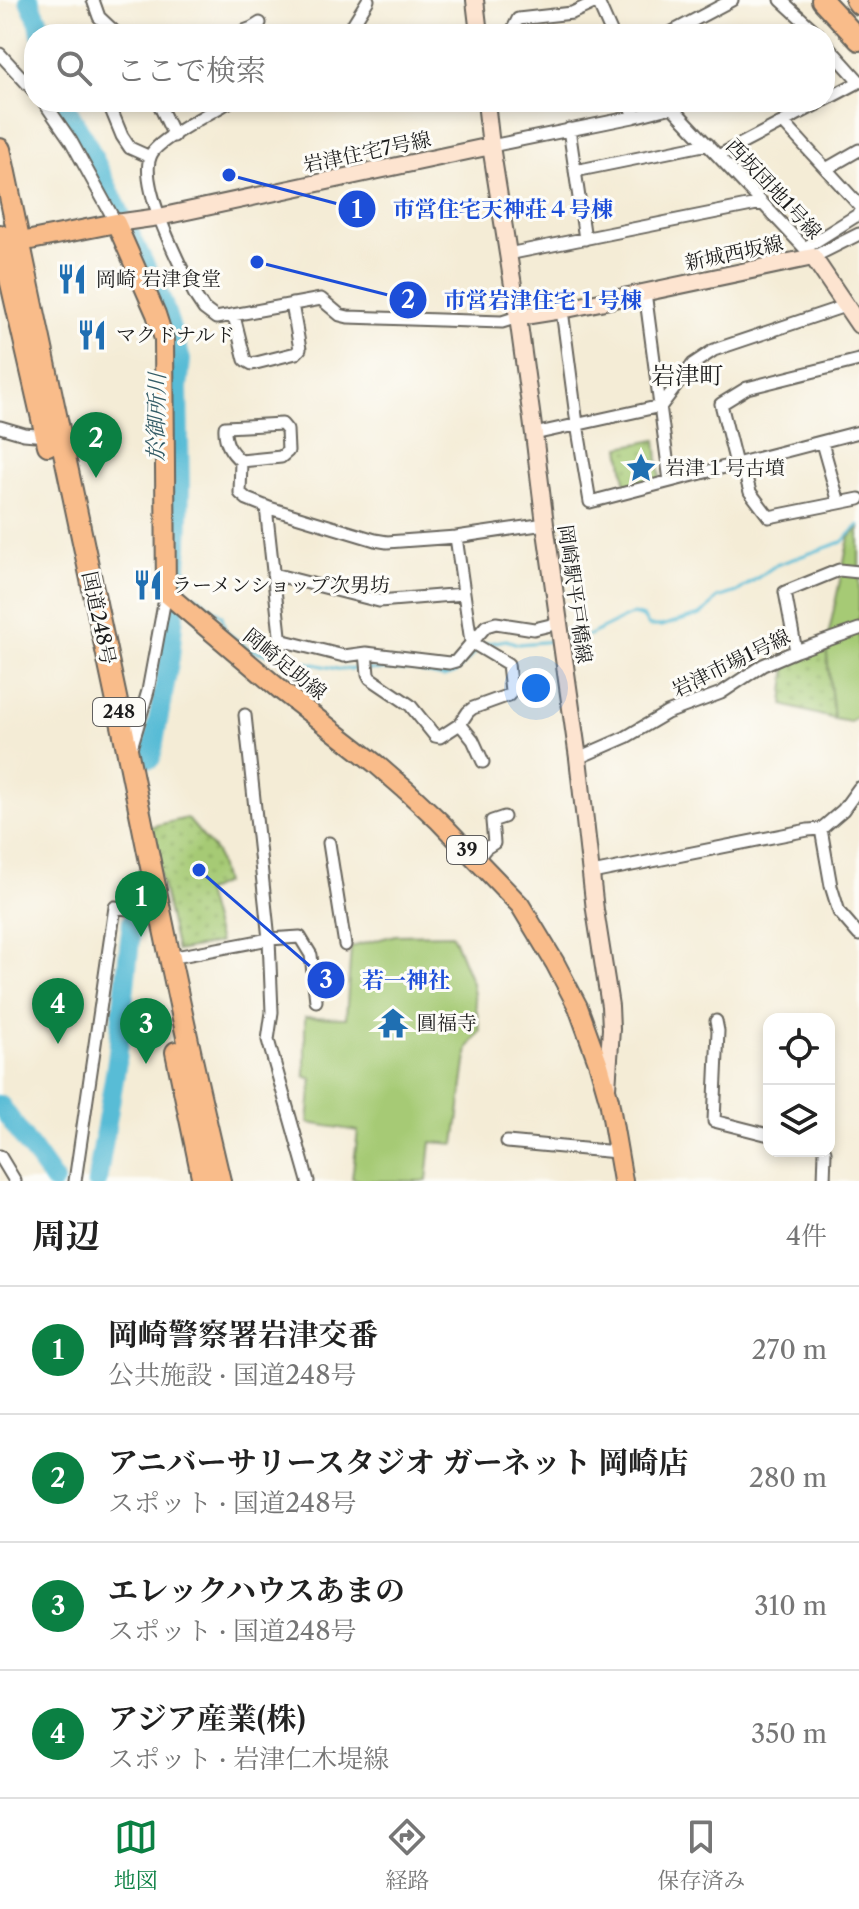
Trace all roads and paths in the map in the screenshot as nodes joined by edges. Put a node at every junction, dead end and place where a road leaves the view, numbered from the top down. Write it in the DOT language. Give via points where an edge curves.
graph roads {
  1 [pos="93,0"];
  2 [pos="368,0"];
  3 [pos="475,0"];
  4 [pos="732,0"];
  5 [pos="781,0"];
  6 [pos="822,0"];
  7 [pos="598,1"];
  8 [pos="106,24"];
  9 [pos="353,24"];
  10 [pos="478,24"];
  11 [pos="516,24"];
  12 [pos="608,24"];
  13 [pos="687,24"];
  14 [pos="804,24"];
  15 [pos="859,40"];
  16 [pos="0,54"];
  17 [pos="835,54"];
  18 [pos="24,80"];
  19 [pos="859,82"];
  20 [pos="835,95"];
  21 [pos="51,112"];
  22 [pos="108,112"];
  23 [pos="163,112"];
  24 [pos="210,112"];
  25 [pos="487,112"];
  26 [pos="632,112"];
  27 [pos="650,112"];
  28 [pos="682,112"];
  29 [pos="802,112"];
  30 [pos="633,117"];
  31 [pos="783,122"];
  32 [pos="569,129"];
  33 [pos="174,136"];
  34 [pos="708,144"];
  35 [pos="491,146"];
  36 [pos="0,149"];
  37 [pos="859,150"];
  38 [pos="718,156"];
  39 [pos="150,157"];
  40 [pos="826,169"];
  41 [pos="575,171"];
  42 [pos="762,203"];
  43 [pos="859,205"];
  44 [pos="859,214"];
  45 [pos="159,217"];
  46 [pos="116,223"];
  47 [pos="859,234"];
  48 [pos="585,239"];
  49 [pos="5,242"];
  50 [pos="809,253"];
  51 [pos="508,254"];
  52 [pos="645,292"];
  53 [pos="292,304"];
  54 [pos="845,306"];
  55 [pos="562,310"];
  56 [pos="234,316"];
  57 [pos="518,317"];
  58 [pos="859,325"];
  59 [pos="859,360"];
  60 [pos="661,406"];
  61 [pos="577,424"];
  62 [pos="0,427"];
  63 [pos="859,432"];
  64 [pos="534,434"];
  65 [pos="46,436"];
  66 [pos="822,443"];
  67 [pos="241,461"];
  68 [pos="739,463"];
  69 [pos="670,481"];
  70 [pos="859,499"];
  71 [pos="839,503"];
  72 [pos="272,509"];
  73 [pos="545,524"];
  74 [pos="456,537"];
  75 [pos="859,572"];
  76 [pos="273,574"];
  77 [pos="464,594"];
  78 [pos="173,599"];
  79 [pos="559,623"];
  80 [pos="859,629"];
  81 [pos="471,642"];
  82 [pos="796,651"];
  83 [pos="366,653"];
  84 [pos="245,715"];
  85 [pos="460,724"];
  86 [pos="128,756"];
  87 [pos="578,758"];
  88 [pos="483,762"];
  89 [pos="859,788"];
  90 [pos="504,817"];
  91 [pos="821,829"];
  92 [pos="329,843"];
  93 [pos="476,860"];
  94 [pos="592,873"];
  95 [pos="152,907"];
  96 [pos="859,935"];
  97 [pos="269,939"];
  98 [pos="345,945"];
  99 [pos="170,958"];
  100 [pos="316,1001"];
  101 [pos="716,1021"];
  102 [pos="607,1093"];
  103 [pos="763,1133"];
  104 [pos="507,1142"];
  105 [pos="617,1152"];
  106 [pos="0,1156"];
  107 [pos="825,1157"];
  108 [pos="15,1181"];
  109 [pos="75,1181"];
  110 [pos="203,1181"];
  111 [pos="220,1181"];
  112 [pos="308,1181"];
  113 [pos="623,1181"];
  114 [pos="824,1181"];
  1 -- 8 [label="street"];
  2 -- 9 [label="street"];
  3 -- 10 [label="street"];
  4 -- 13 [label="street"];
  5 -- 14 [label="street"];
  6 -- 15 [label="highway"];
  7 -- 11 [label="street" via="572,13 518,19"];
  7 -- 12 [label="street"];
  16 -- 18 [label="street"];
  17 -- 19 [label="street"];
  19 -- 20 [label="street"];
  21 -- 46 [label="street"];
  22 -- 39 [label="street" via="130,148"];
  23 -- 33 [label="street"];
  24 -- 33 [label="street"];
  25 -- 35 [label="street, 岡崎駅平戸橋線"];
  26 -- 30 [label="street"];
  27 -- 30 [label="street, 西坂団地1号線"];
  28 -- 34 [label="street, 西坂団地1号線"];
  29 -- 31 [label="street"];
  30 -- 32 [label="street, 西坂団地1号線"];
  31 -- 38 [label="street"];
  31 -- 40 [label="street"];
  32 -- 35 [label="street, 西坂団地1号線"];
  32 -- 41 [label="street"];
  33 -- 39 [label="street"];
  34 -- 38 [label="street, 西坂団地1号線"];
  34 -- 41 [label="street"];
  35 -- 45 [label="street, 岩津住宅7号線"];
  35 -- 51 [label="street, 岡崎駅平戸橋線"];
  36 -- 49 [label="highway, 国道248号 / 248"];
  37 -- 40 [label="street"];
  38 -- 42 [label="street, 西坂団地1号線"];
  39 -- 45 [label="street" via="147,165"];
  40 -- 43 [label="street"];
  41 -- 48 [label="street"];
  42 -- 48 [label="street"];
  42 -- 50 [label="street, 西坂団地1号線"];
  44 -- 50 [label="street"];
  45 -- 46 [label="street, 岩津住宅7号線"];
  45 -- 56 [label="street" via="204,309 216,318"];
  46 -- 49 [label="main road"];
  46 -- 78 [label="main road" via="164,339"];
  47 -- 50 [label="street, 新城西坂線"];
  48 -- 51 [label="street"];
  49 -- 65 [label="highway, 国道248号 / 248"];
  49 -- 86 [label="highway, 国道248号 / 248"];
  50 -- 52 [label="street, 新城西坂線"];
  50 -- 54 [label="street"];
  51 -- 57 [label="street, 岡崎駅平戸橋線"];
  52 -- 55 [label="street, 新城西坂線"];
  52 -- 60 [label="street"];
  53 -- 56 [label="street"];
  53 -- 56 [label="street" via="300,349 252,364 245,360"];
  53 -- 57 [label="street" via="321,299 348,317 502,322"];
  54 -- 58 [label="street"];
  54 -- 60 [label="street" via="714,350 693,364"];
  55 -- 57 [label="street, 新城西坂線"];
  55 -- 61 [label="street"];
  57 -- 64 [label="street, 岡崎駅平戸橋線"];
  59 -- 68 [label="street" via="747,388 721,404"];
  60 -- 61 [label="street"];
  60 -- 69 [label="street"];
  61 -- 64 [label="street"];
  61 -- 69 [label="street" via="590,502"];
  62 -- 65 [label="street"];
  63 -- 66 [label="street"];
  64 -- 73 [label="street, 岡崎駅平戸橋線"];
  65 -- 95 [label="highway, 国道248号 / 248"];
  66 -- 68 [label="street"];
  66 -- 71 [label="street"];
  67 -- 67 [label="street" via="226,442 225,427 282,424 287,430 288,451 281,457"];
  67 -- 72 [label="street" via="240,493"];
  68 -- 69 [label="street"];
  68 -- 71 [label="street" via="750,492 769,517"];
  70 -- 71 [label="street"];
  72 -- 74 [label="street" via="387,542"];
  72 -- 76 [label="street" via="266,507"];
  73 -- 74 [label="street"];
  73 -- 79 [label="street, 岡崎駅平戸橋線"];
  74 -- 77 [label="street"];
  75 -- 82 [label="street" via="839,570 785,592"];
  76 -- 77 [label="street" via="379,601"];
  76 -- 83 [label="street" via="284,641 344,656"];
  77 -- 81 [label="street"];
  78 -- 86 [label="street"];
  78 -- 93 [label="main road, 岡崎足助線 / 39" via="376,764"];
  79 -- 81 [label="street" via="534,629 496,623"];
  79 -- 87 [label="street, 岡崎駅平戸橋線"];
  80 -- 82 [label="street, 岩津市場1号線"];
  81 -- 83 [label="street" via="452,663"];
  81 -- 85 [label="street" via="508,664 511,691 473,708"];
  82 -- 87 [label="street, 岩津市場1号線" via="721,693 667,713"];
  83 -- 85 [label="street" via="370,678 410,705 435,736"];
  84 -- 97 [label="street"];
  85 -- 88 [label="street"];
  86 -- 95 [label="highway, 国道248号 / 248"];
  87 -- 94 [label="street, 岡崎駅平戸橋線"];
  89 -- 91 [label="street"];
  90 -- 93 [label="street" via="492,821 494,843"];
  91 -- 94 [label="street"];
  91 -- 96 [label="street" via="839,912"];
  92 -- 98 [label="street"];
  93 -- 102 [label="main road, 岡崎足助線 / 39" via="520,905 555,963 578,1007"];
  94 -- 102 [label="street, 岡崎駅平戸橋線" via="610,1006"];
  95 -- 99 [label="highway, 国道248号 / 248"];
  95 -- 109 [label="street" via="115,907"];
  95 -- 110 [label="highway, 国道248号 / 248"];
  97 -- 99 [label="street"];
  97 -- 100 [label="street" via="300,937 311,955"];
  97 -- 112 [label="street" via="268,1040"];
  99 -- 111 [label="highway, 国道248号 / 248"];
  101 -- 103 [label="street" via="714,1121"];
  102 -- 105 [label="main road, 岡崎足助線 / 39"];
  104 -- 105 [label="street"];
  105 -- 113 [label="main road, 岡崎足助線 / 39"];
  106 -- 108 [label="street"];
  107 -- 114 [label="street"];
}
